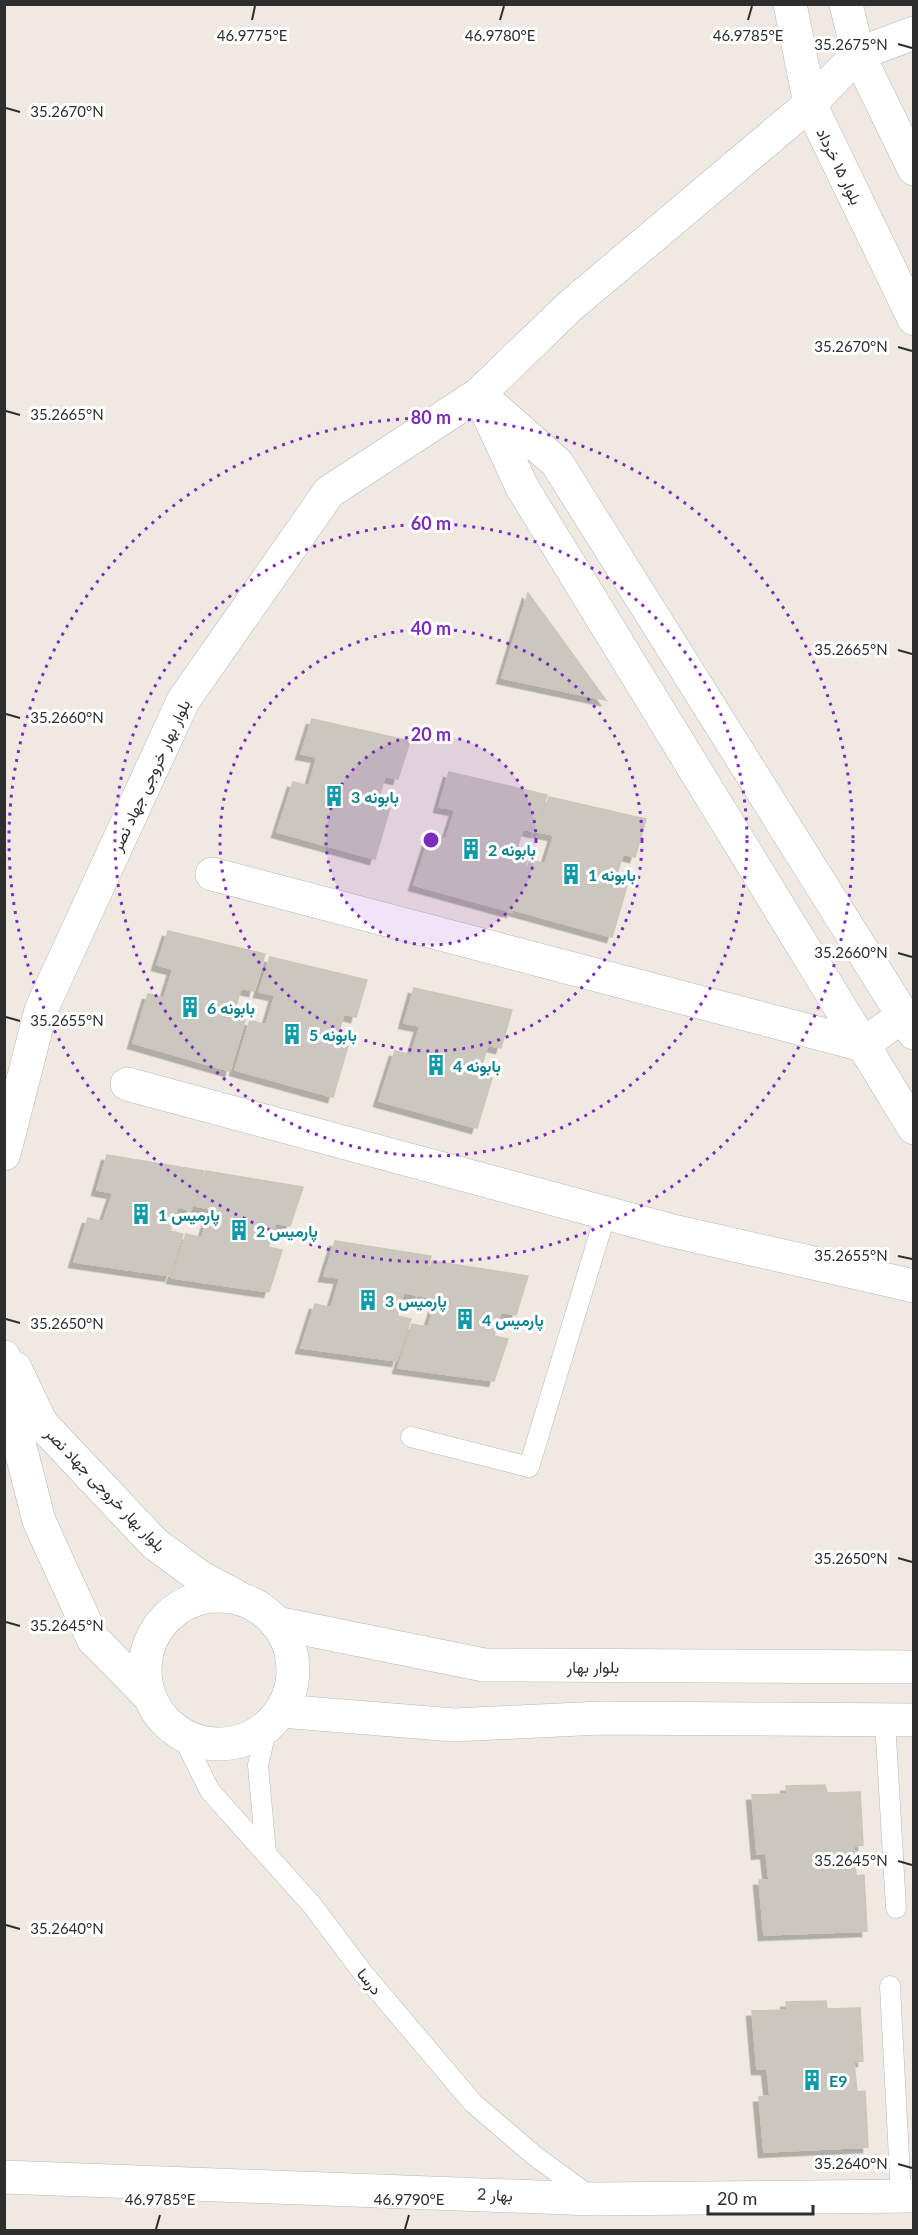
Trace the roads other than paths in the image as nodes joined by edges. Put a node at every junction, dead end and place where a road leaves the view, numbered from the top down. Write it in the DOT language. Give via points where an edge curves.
graph roads {
  1 [pos="790,4"];
  2 [pos="846,4"];
  3 [pos="914,33"];
  4 [pos="858,54"];
  5 [pos="810,104"];
  6 [pos="914,169"];
  7 [pos="914,319"];
  8 [pos="479,394"];
  9 [pos="212,874"];
  10 [pos="907,1025"];
  11 [pos="863,1045"];
  12 [pos="127,1084"];
  13 [pos="914,1128"];
  14 [pos="4,1154"];
  15 [pos="606,1213"];
  16 [pos="914,1286"];
  17 [pos="4,1345"];
  18 [pos="4,1357"];
  19 [pos="411,1437"];
  20 [pos="244,1600"];
  21 [pos="276,1623"];
  22 [pos="914,1667"];
  23 [pos="150,1697"];
  24 [pos="274,1719"];
  25 [pos="899,1720"];
  26 [pos="181,1733"];
  27 [pos="266,1853"];
  28 [pos="896,1908"];
  29 [pos="890,1986"];
  30 [pos="4,2177"];
  31 [pos="908,2196"];
  32 [pos="593,2199"];
  1 -- 5 [label="street, بلوار ۱۵ خرداد"];
  2 -- 4 [label="street"];
  3 -- 4 [label="street"];
  4 -- 5 [label="street, بلوار بهار خروجی جهاد نصر"];
  4 -- 6 [label="street"];
  5 -- 7 [label="street, بلوار ۱۵ خرداد"];
  5 -- 8 [label="street, بلوار بهار خروجی جهاد نصر" via="569,307"];
  8 -- 10 [label="street" via="557,463"];
  8 -- 11 [label="street" via="522,487"];
  8 -- 14 [label="street, بلوار بهار خروجی جهاد نصر" via="329,492 183,701 41,1010"];
  9 -- 11 [label="street"];
  10 -- 11 [label="street"];
  11 -- 13 [label="street"];
  12 -- 15 [label="street"];
  15 -- 16 [label="street"];
  15 -- 19 [label="lane" via="529,1467"];
  17 -- 20 [label="street, بلوار بهار خروجی جهاد نصر" via="41,1423 153,1543 200,1577"];
  18 -- 23 [label="street" via="12,1415 39,1521 93,1639"];
  20 -- 21 [label="street"];
  20 -- 23 [label="street" via="219,1595 193,1600 171,1612 154,1632 145,1655 144,1681"];
  21 -- 22 [label="street, بلوار بهار" via="484,1665"];
  21 -- 24 [label="street" via="289,1644 294,1665 291,1687"];
  23 -- 26 [label="street" via="168,1726"];
  24 -- 25 [label="street" via="454,1725 600,1718"];
  24 -- 26 [label="street" via="241,1741 215,1744"];
  24 -- 27 [label="lane" via="258,1765"];
  25 -- 28 [label="lane"];
  26 -- 27 [label="lane, درسا" via="210,1791"];
  27 -- 32 [label="lane, درسا" via="473,2103"];
  29 -- 31 [label="lane"];
  30 -- 32 [label="street, بهار 2"];
  31 -- 32 [label="street, بهار 2"];
}
